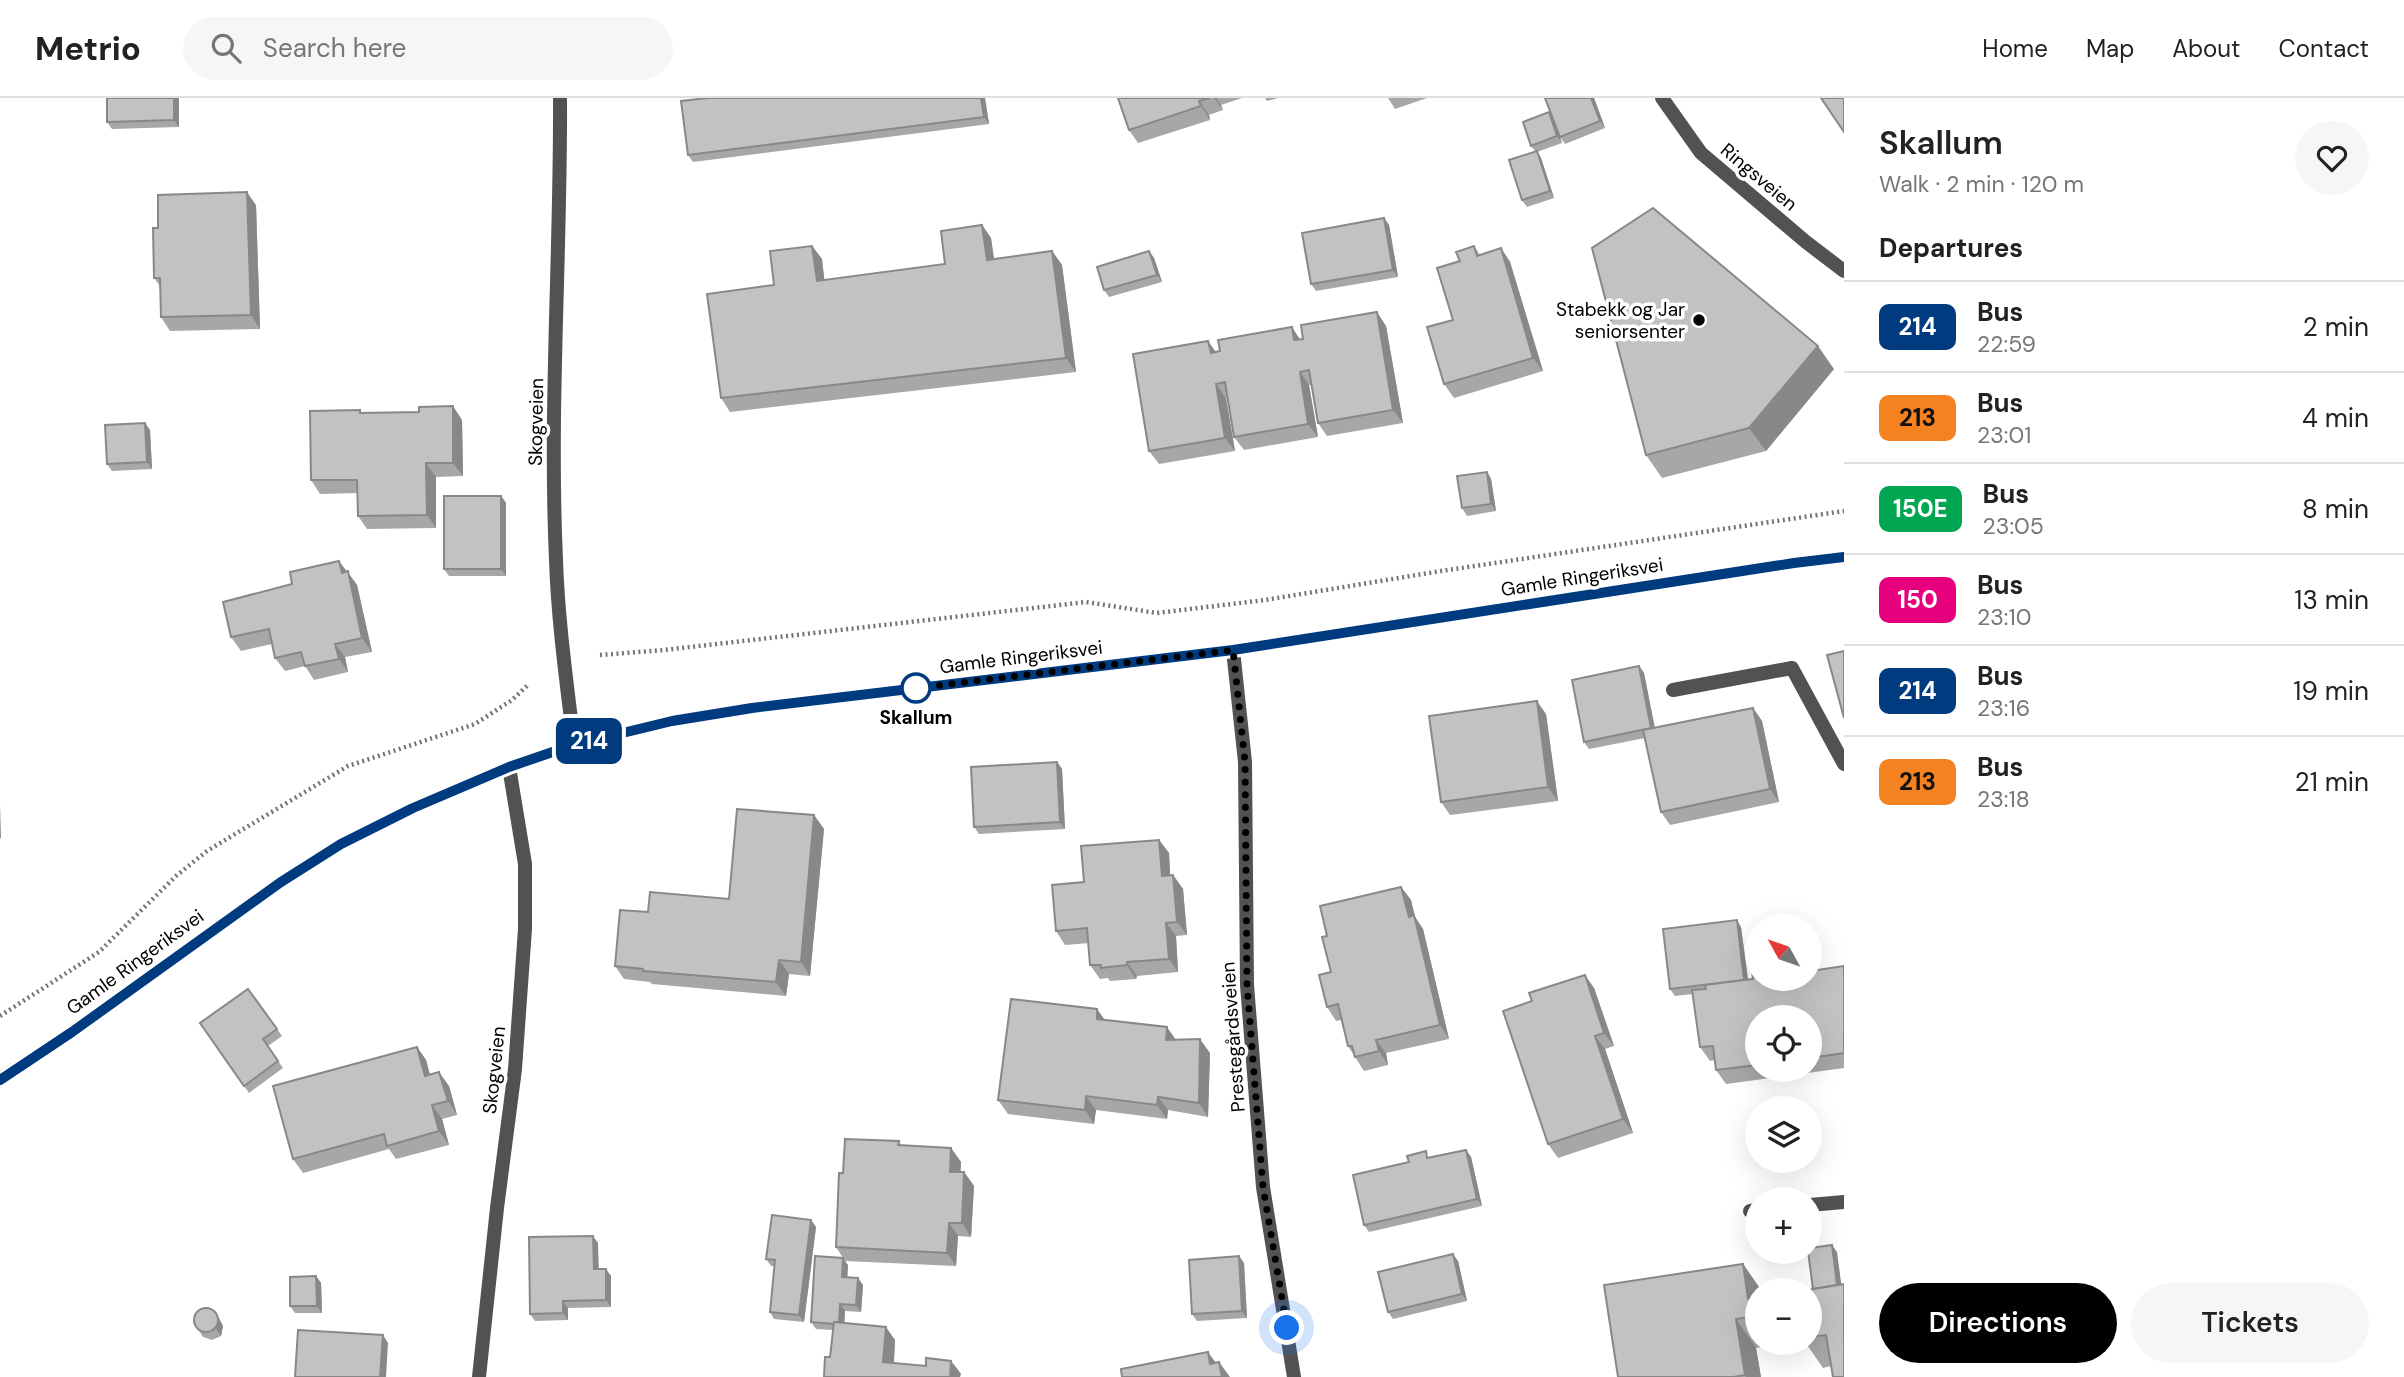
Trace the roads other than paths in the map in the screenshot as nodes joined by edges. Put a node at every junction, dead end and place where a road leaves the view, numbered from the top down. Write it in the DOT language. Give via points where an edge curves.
graph roads {
  1 [pos="560,98"];
  2 [pos="1662,98"];
  3 [pos="1844,271"];
  4 [pos="1844,557"];
  5 [pos="1233,650"];
  6 [pos="1674,690"];
  7 [pos="573,745"];
  8 [pos="1844,764"];
  9 [pos="509,767"];
  10 [pos="0,1079"];
  11 [pos="1844,1202"];
  12 [pos="1822,1204"];
  13 [pos="479,1377"];
  14 [pos="1294,1377"];
  1 -- 7 [label="street, Skogveien" via="556,562"];
  2 -- 3 [label="street, Ringsveien" via="1701,153"];
  4 -- 5 [label="main road, Gamle Ringeriksvei"];
  5 -- 7 [label="main road, Gamle Ringeriksvei" via="752,708"];
  5 -- 14 [label="street, Prestegårdsveien" via="1245,762 1247,985 1263,1187"];
  6 -- 8 [label="street" via="1792,668"];
  7 -- 9 [label="main road, Gamle Ringeriksvei"];
  9 -- 10 [label="main road, Gamle Ringeriksvei" via="341,844"];
  9 -- 13 [label="street, Skogveien" via="525,864 526,929 515,1069"];
  11 -- 12 [label="street"];
}
